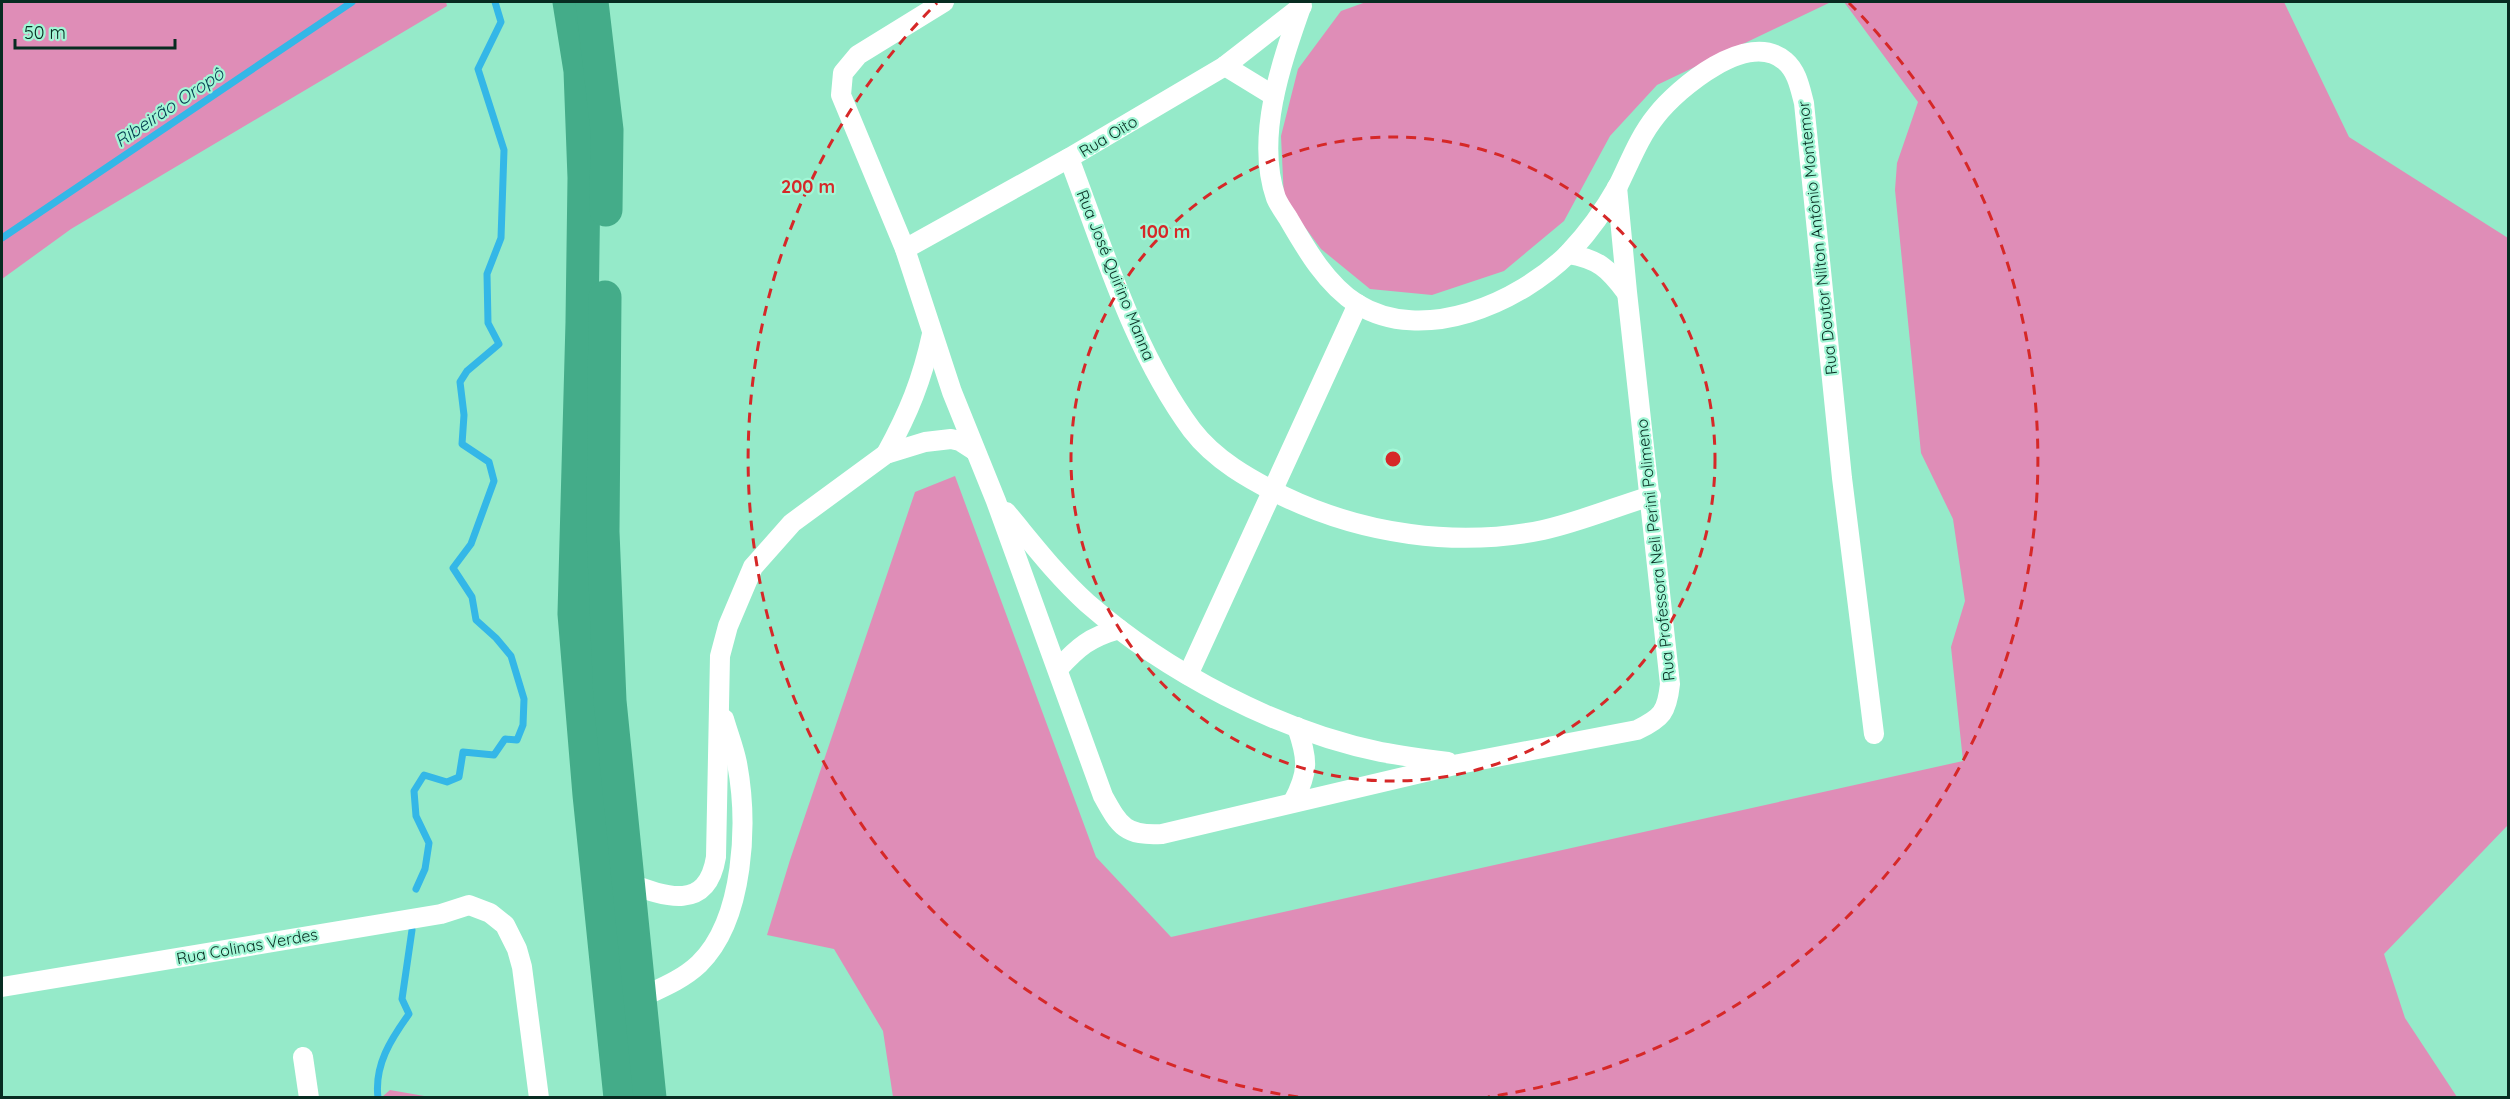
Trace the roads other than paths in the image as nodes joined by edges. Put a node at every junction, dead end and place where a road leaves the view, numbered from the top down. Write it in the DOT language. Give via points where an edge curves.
graph roads {
  1 [pos="569,2"];
  2 [pos="592,2"];
  3 [pos="944,2"];
  4 [pos="1302,3"];
  5 [pos="1225,66"];
  6 [pos="1274,96"];
  7 [pos="1069,158"];
  8 [pos="1617,187"];
  9 [pos="905,249"];
  10 [pos="1568,254"];
  11 [pos="1627,292"];
  12 [pos="1358,304"];
  13 [pos="932,333"];
  14 [pos="974,450"];
  15 [pos="886,454"];
  16 [pos="1274,491"];
  17 [pos="1651,496"];
  18 [pos="996,501"];
  19 [pos="1119,629"];
  20 [pos="1058,669"];
  21 [pos="1188,675"];
  22 [pos="718,699"];
  23 [pos="1297,728"];
  24 [pos="1874,734"];
  25 [pos="1459,764"];
  26 [pos="1293,802"];
  27 [pos="628,883"];
  28 [pos="2,987"];
  29 [pos="640,998"];
  30 [pos="303,1057"];
  31 [pos="309,1098"];
  32 [pos="538,1098"];
  33 [pos="620,1098"];
  34 [pos="650,1098"];
  1 -- 33 [label="highway" via="580,71 584,178 574,615"];
  2 -- 27 [label="highway" via="607,130 603,520 606,622"];
  3 -- 9 [label="street" via="858,55 843,73 841,84 841,95 854,129"];
  4 -- 5 [label="street, Rua Oito"];
  4 -- 6 [label="street, Rua Doutor Nilton Antônio Montemor"];
  5 -- 6 [label="street"];
  5 -- 7 [label="street, Rua Oito"];
  6 -- 12 [label="street, Rua Doutor Nilton Antônio Montemor" via="1269,160 1276,198 1327,278"];
  7 -- 9 [label="street, Rua Oito"];
  7 -- 16 [label="street, Rua José Quirino Manna" via="1146,353 1170,396 1212,451 1231,467"];
  8 -- 10 [label="street, Rua Doutor Nilton Antônio Montemor"];
  8 -- 11 [label="street, Rua Professora Neli Perini Polimeno"];
  8 -- 24 [label="street, Rua Doutor Nilton Antônio Montemor" via="1654,117 1707,70 1752,52 1770,53 1785,61 1797,76 1804,103 1842,478"];
  9 -- 13 [label="street"];
  10 -- 11 [label="street" via="1603,265"];
  10 -- 12 [label="street, Rua Doutor Nilton Antônio Montemor" via="1505,299 1459,317 1419,320 1387,316"];
  11 -- 17 [label="street, Rua Professora Neli Perini Polimeno"];
  12 -- 16 [label="street"];
  13 -- 14 [label="street"];
  13 -- 15 [label="street" via="909,412"];
  14 -- 15 [label="street" via="951,439"];
  14 -- 18 [label="street"];
  15 -- 22 [label="street" via="792,524 753,567 720,656"];
  16 -- 17 [label="street, Rua José Quirino Manna" via="1318,512 1373,529 1491,537 1543,530"];
  16 -- 21 [label="street"];
  17 -- 25 [label="street, Rua Professora Neli Perini Polimeno" via="1671,684 1664,712 1637,730"];
  18 -- 19 [label="street" via="1086,602"];
  18 -- 20 [label="street"];
  19 -- 20 [label="street" via="1086,641"];
  19 -- 21 [label="street"];
  20 -- 26 [label="street, Rua Professora Neli Perini Polimeno" via="1103,796 1122,827 1146,835 1162,834"];
  21 -- 23 [label="street"];
  22 -- 27 [label="street" via="714,871 706,884 679,898"];
  22 -- 29 [label="street" via="737,762 742,810 740,869 735,889 720,935 701,962 684,977"];
  23 -- 25 [label="street" via="1379,751"];
  23 -- 26 [label="street" via="1307,763"];
  25 -- 26 [label="street, Rua Professora Neli Perini Polimeno"];
  27 -- 29 [label="highway"];
  28 -- 32 [label="street, Rua Colinas Verdes" via="441,914 469,905 490,913 505,925 518,949"];
  29 -- 34 [label="highway"];
  30 -- 31 [label="street"];
}
